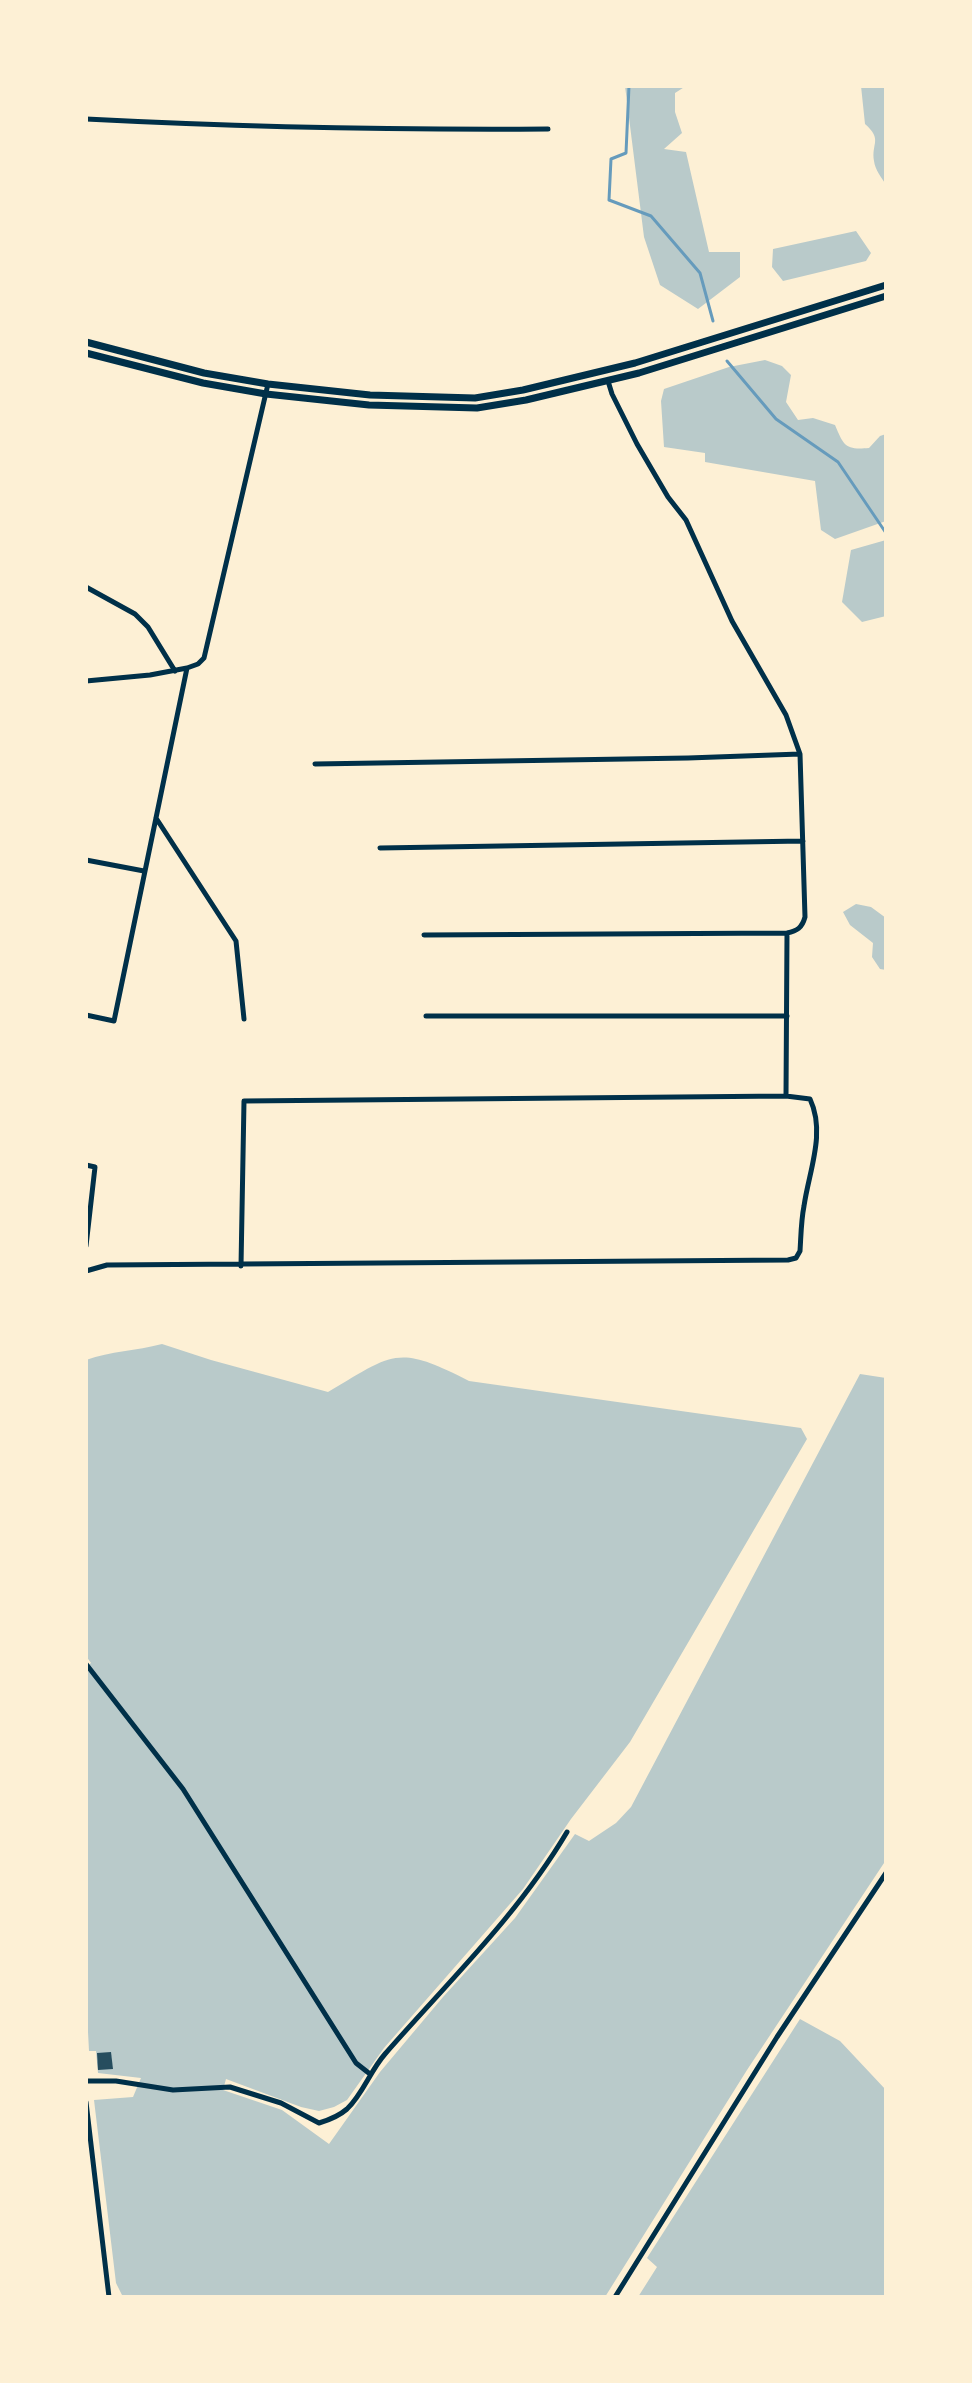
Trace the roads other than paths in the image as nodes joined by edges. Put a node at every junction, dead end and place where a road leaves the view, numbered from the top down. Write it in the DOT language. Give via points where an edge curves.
graph roads {
  1 [pos="86,119"];
  2 [pos="548,129"];
  3 [pos="886,285"];
  4 [pos="886,296"];
  5 [pos="86,342"];
  6 [pos="86,353"];
  7 [pos="608,381"];
  8 [pos="268,384"];
  9 [pos="266,394"];
  10 [pos="86,587"];
  11 [pos="187,668"];
  12 [pos="175,671"];
  13 [pos="86,681"];
  14 [pos="800,754"];
  15 [pos="315,764"];
  16 [pos="156,817"];
  17 [pos="803,841"];
  18 [pos="380,848"];
  19 [pos="86,860"];
  20 [pos="144,871"];
  21 [pos="787,933"];
  22 [pos="424,935"];
  23 [pos="86,1015"];
  24 [pos="426,1016"];
  25 [pos="787,1016"];
  26 [pos="244,1019"];
  27 [pos="786,1096"];
  28 [pos="86,1165"];
  29 [pos="86,1246"];
  30 [pos="241,1266"];
  31 [pos="86,1271"];
  32 [pos="86,1664"];
  33 [pos="567,1832"];
  34 [pos="886,1873"];
  35 [pos="370,2074"];
  36 [pos="86,2081"];
  37 [pos="86,2102"];
  38 [pos="109,2297"];
  39 [pos="615,2297"];
  1 -- 2 [label="street" via="229,127"];
  3 -- 8 [label="main road" via="635,363 497,395 452,399"];
  4 -- 7 [label="main road"];
  5 -- 8 [label="main road"];
  6 -- 9 [label="main road"];
  7 -- 9 [label="main road" via="477,408 369,405"];
  7 -- 14 [label="street" via="637,444 686,520 732,621 786,715"];
  8 -- 9 [label="street"];
  9 -- 11 [label="street" via="204,658"];
  10 -- 12 [label="street" via="135,614"];
  11 -- 12 [label="street"];
  11 -- 16 [label="street"];
  12 -- 13 [label="street"];
  14 -- 15 [label="street"];
  14 -- 17 [label="street"];
  16 -- 20 [label="street"];
  16 -- 26 [label="street" via="236,941"];
  17 -- 18 [label="street"];
  17 -- 21 [label="street" via="805,917 803,925"];
  19 -- 20 [label="street"];
  20 -- 23 [label="street" via="114,1021"];
  21 -- 22 [label="street"];
  21 -- 25 [label="street"];
  24 -- 25 [label="street"];
  25 -- 27 [label="street"];
  27 -- 30 [label="street" via="244,1101"];
  27 -- 30 [label="street" via="810,1099 817,1125 796,1258"];
  28 -- 29 [label="street" via="95,1167"];
  30 -- 31 [label="street" via="107,1265"];
  32 -- 35 [label="street" via="183,1789 356,2063"];
  33 -- 35 [label="street" via="515,1908"];
  34 -- 39 [label="street"];
  35 -- 36 [label="street" via="347,2109 319,2123 281,2103 230,2087 173,2090"];
  37 -- 38 [label="street"];
}
